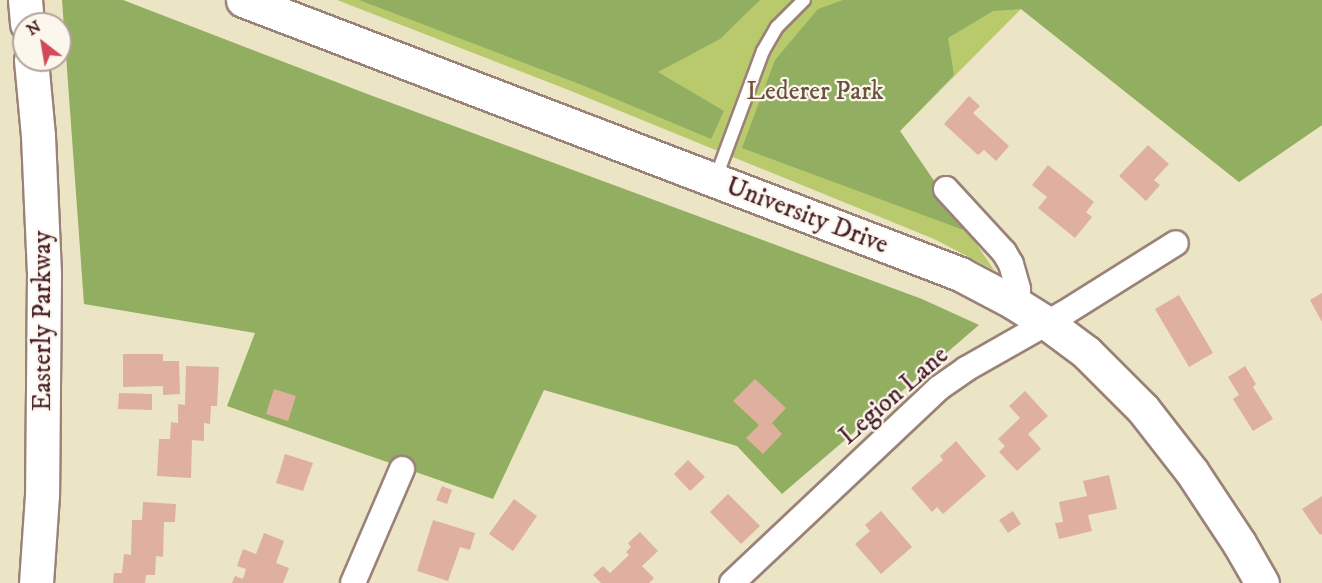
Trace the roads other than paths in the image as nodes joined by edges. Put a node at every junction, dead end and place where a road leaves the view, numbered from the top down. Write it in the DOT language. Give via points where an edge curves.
graph roads {
  1 [pos="243,0"];
  2 [pos="804,0"];
  3 [pos="32,72"];
  4 [pos="714,181"];
  5 [pos="946,189"];
  6 [pos="1176,243"];
  7 [pos="1017,305"];
  8 [pos="1047,323"];
  9 [pos="402,469"];
  10 [pos="36,583"];
  11 [pos="353,583"];
  12 [pos="732,583"];
  13 [pos="1262,583"];
  1 -- 4 [label="main road, University Drive"];
  2 -- 4 [label="lane" via="777,27 764,51"];
  3 -- 10 [label="main road, Easterly Parkway" via="45,285 42,495"];
  4 -- 7 [label="main road, University Drive" via="960,274"];
  5 -- 7 [label="street" via="1004,252 1018,289"];
  6 -- 8 [label="street, Legion Lane"];
  7 -- 8 [label="main road, University Drive"];
  8 -- 12 [label="street, Legion Lane" via="939,388"];
  8 -- 13 [label="main road, University Drive" via="1101,365 1143,409 1227,525"];
  9 -- 11 [label="street"];
}
